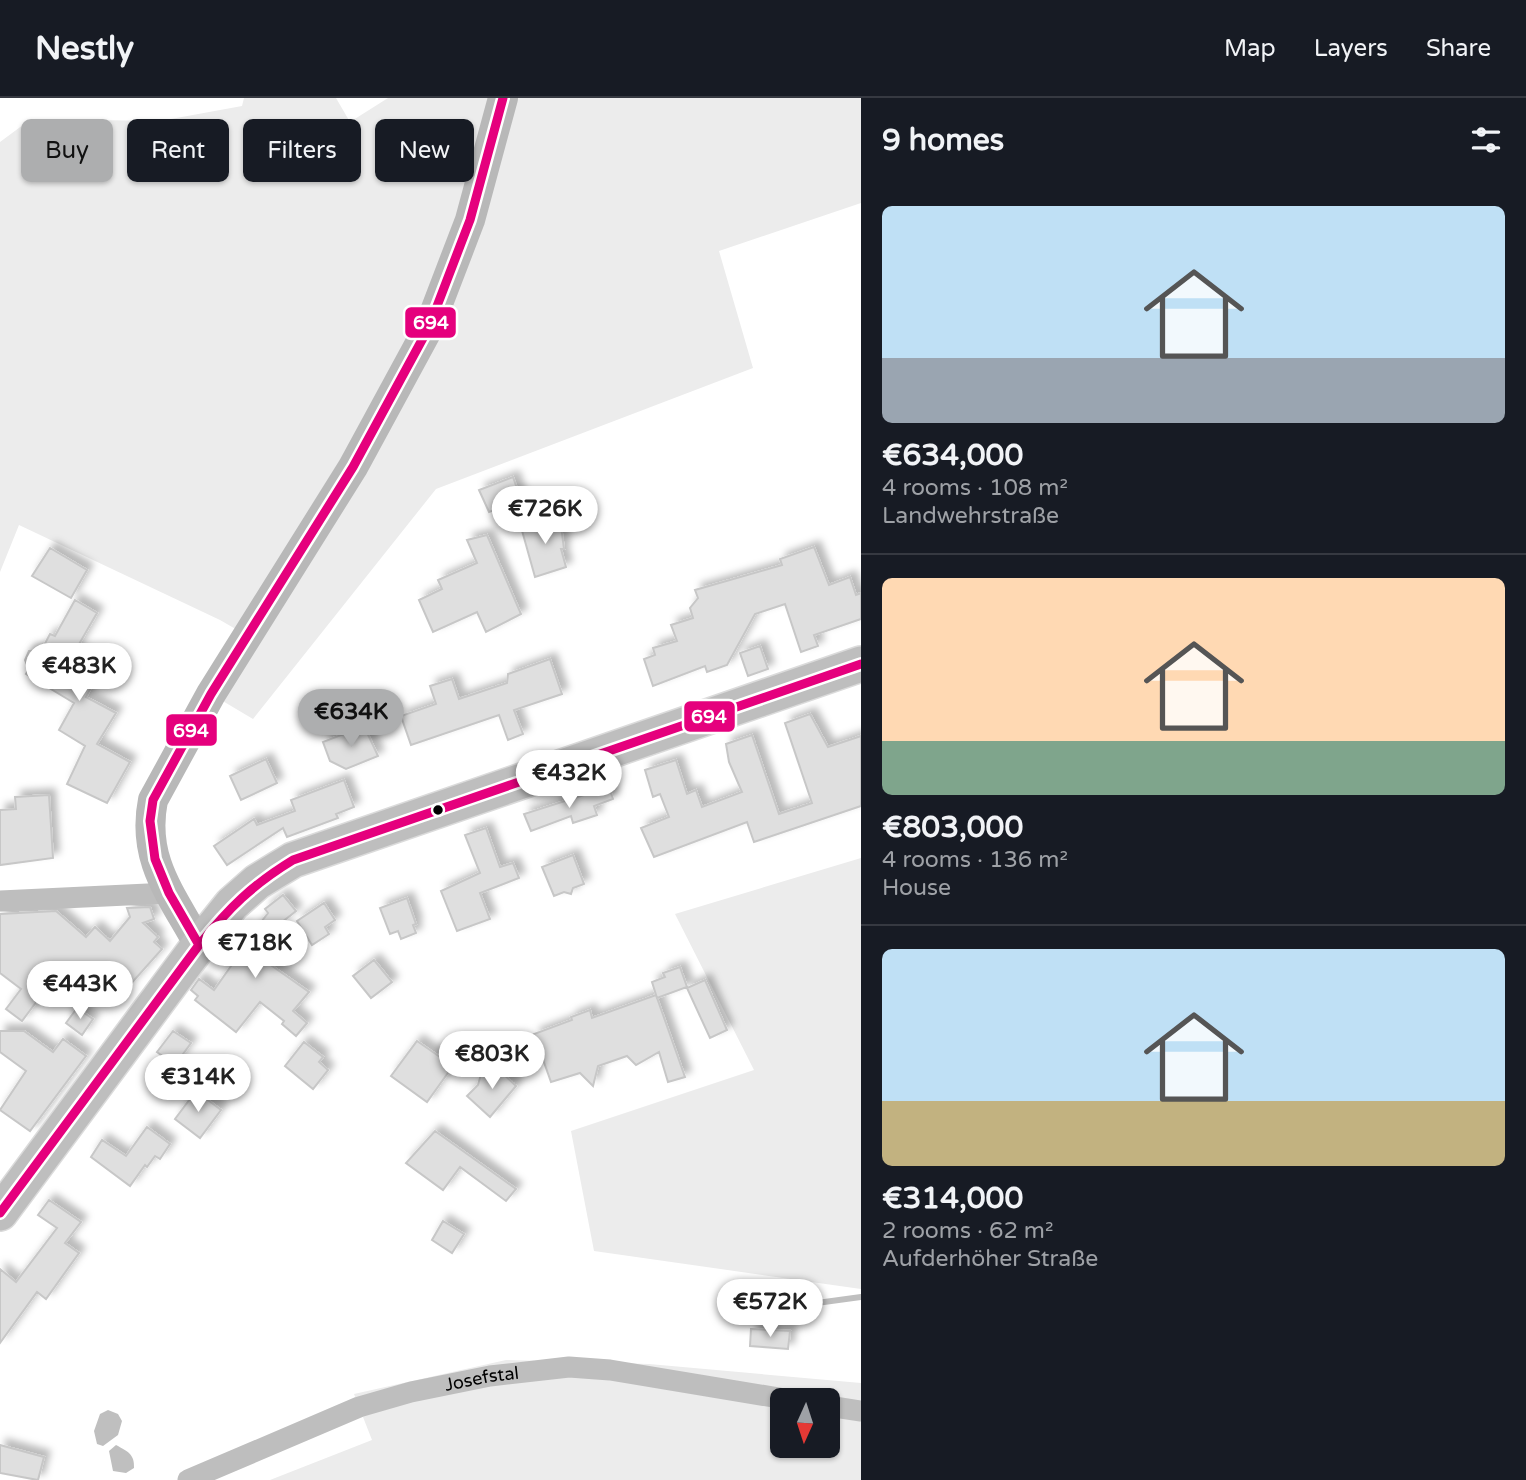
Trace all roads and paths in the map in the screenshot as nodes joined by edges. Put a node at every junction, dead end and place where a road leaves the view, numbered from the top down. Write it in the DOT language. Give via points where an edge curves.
graph roads {
  1 [pos="503,98"];
  2 [pos="861,664"];
  3 [pos="169,893"];
  4 [pos="0,901"];
  5 [pos="199,945"];
  6 [pos="0,1213"];
  7 [pos="770,1397"];
  8 [pos="840,1408"];
  9 [pos="861,1411"];
  10 [pos="188,1480"];
  1 -- 3 [label="main road" via="470,220 419,348 353,467 211,694 153,800 150,847"];
  2 -- 5 [label="main road" via="293,860 232,904"];
  3 -- 4 [label="street"];
  3 -- 5 [label="main road"];
  5 -- 6 [label="main road"];
  7 -- 10 [label="street, Josefstal" via="610,1370 569,1367 490,1376 359,1407"];
  8 -- 9 [label="street"];
}
